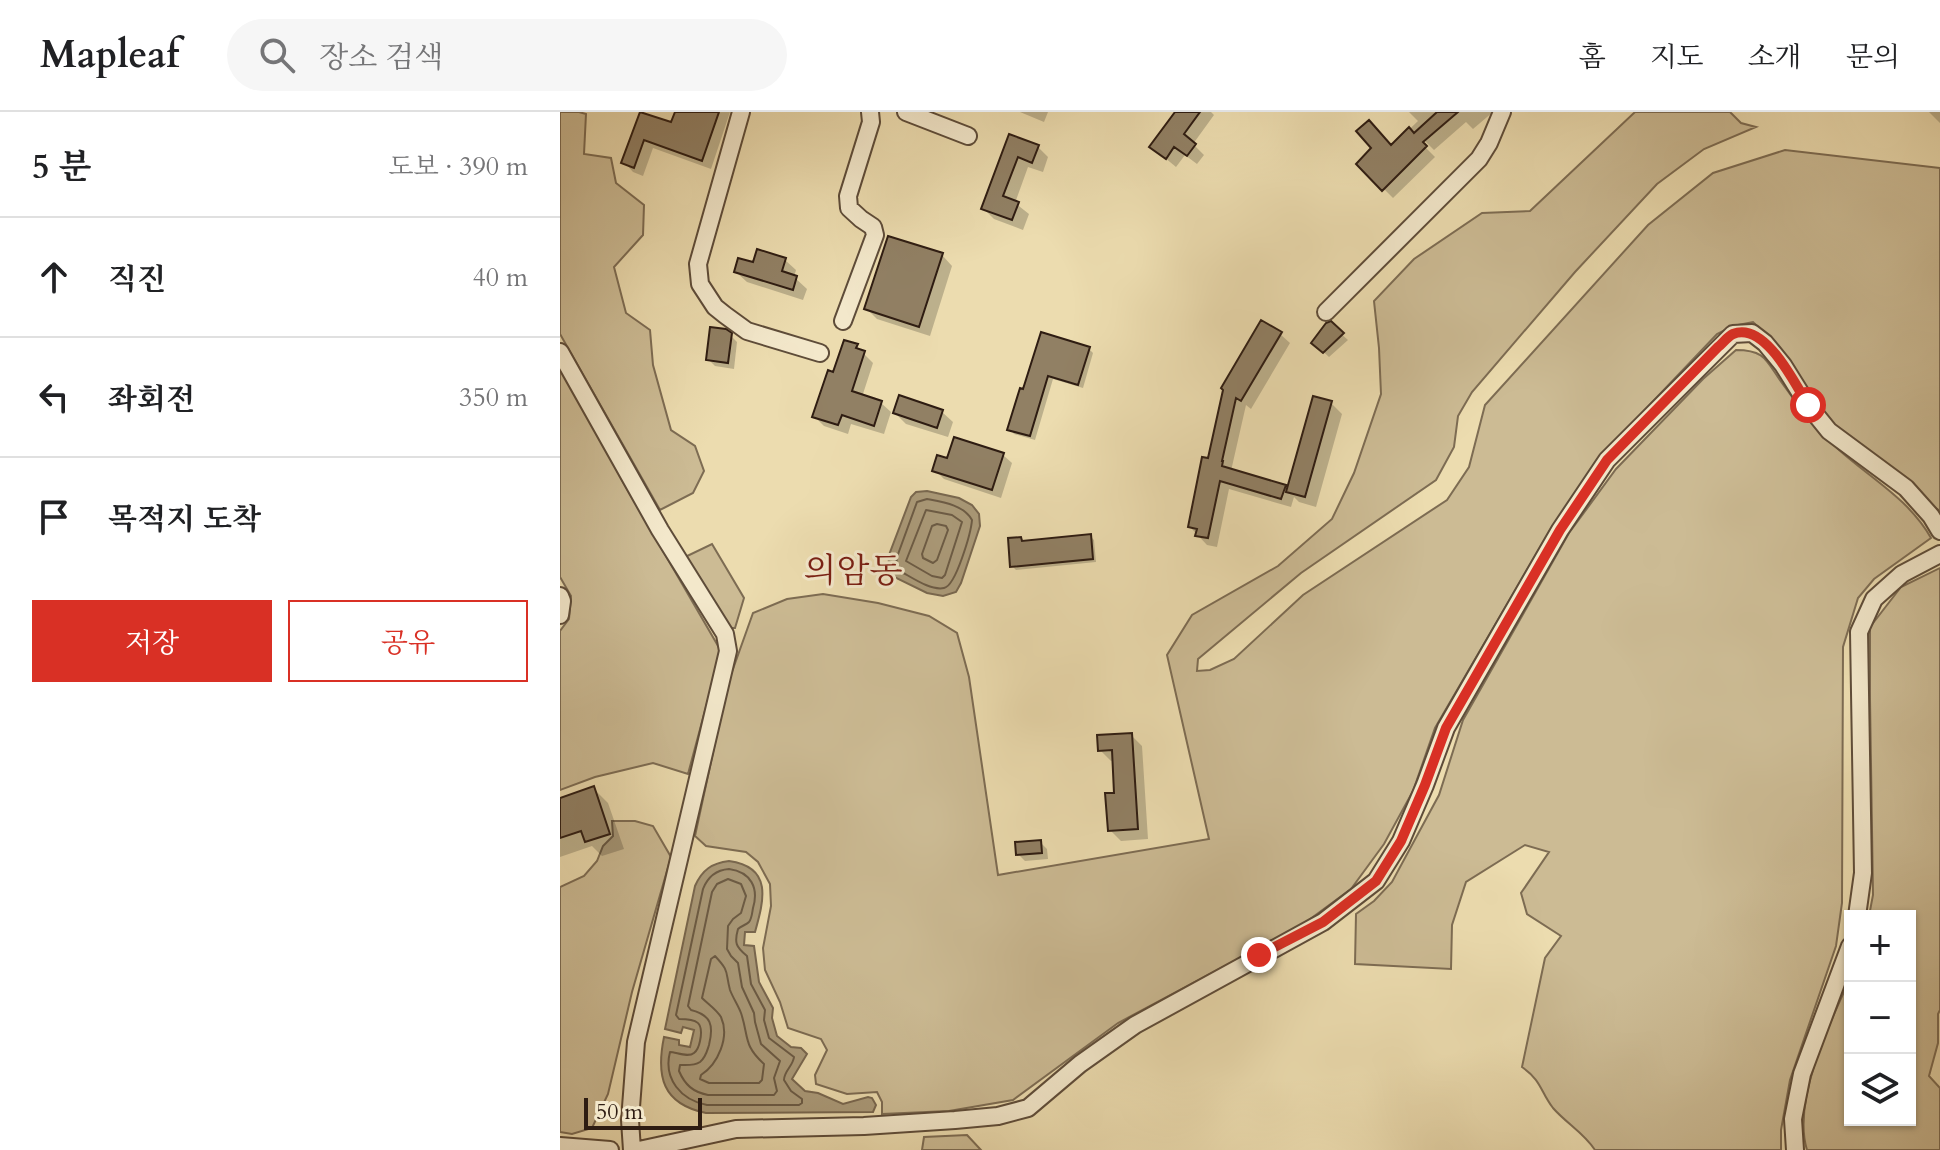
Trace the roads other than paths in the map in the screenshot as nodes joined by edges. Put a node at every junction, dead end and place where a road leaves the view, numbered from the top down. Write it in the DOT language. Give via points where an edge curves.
graph roads {
  1 [pos="741,112"];
  2 [pos="870,112"];
  3 [pos="906,112"];
  4 [pos="1502,112"];
  5 [pos="968,136"];
  6 [pos="1326,312"];
  7 [pos="843,321"];
  8 [pos="560,352"];
  9 [pos="820,353"];
  10 [pos="1940,531"];
  11 [pos="1940,554"];
  12 [pos="560,596"];
  13 [pos="560,615"];
  14 [pos="1858,910"];
  15 [pos="1844,966"];
  16 [pos="560,1146"];
  17 [pos="610,1150"];
  18 [pos="632,1150"];
  19 [pos="639,1150"];
  20 [pos="1795,1150"];
  1 -- 9 [label="street" via="698,264 700,284 715,307 747,331"];
  2 -- 7 [label="street" via="848,196 849,208 873,227 875,235"];
  3 -- 5 [label="street"];
  4 -- 6 [label="street" via="1479,159"];
  8 -- 18 [label="street" via="725,634 728,651 636,1042"];
  10 -- 19 [label="street" via="1906,488 1829,431 1765,343 1752,333 1733,334 1607,460 1560,530 1446,728 1401,841 1376,881 1323,922 1135,1025 1028,1108 955,1120 736,1129"];
  11 -- 14 [label="street" via="1902,574 1874,599 1859,632 1863,873"];
  12 -- 13 [label="street"];
  15 -- 20 [label="street" via="1802,1074 1793,1119"];
  16 -- 17 [label="street"];
}
